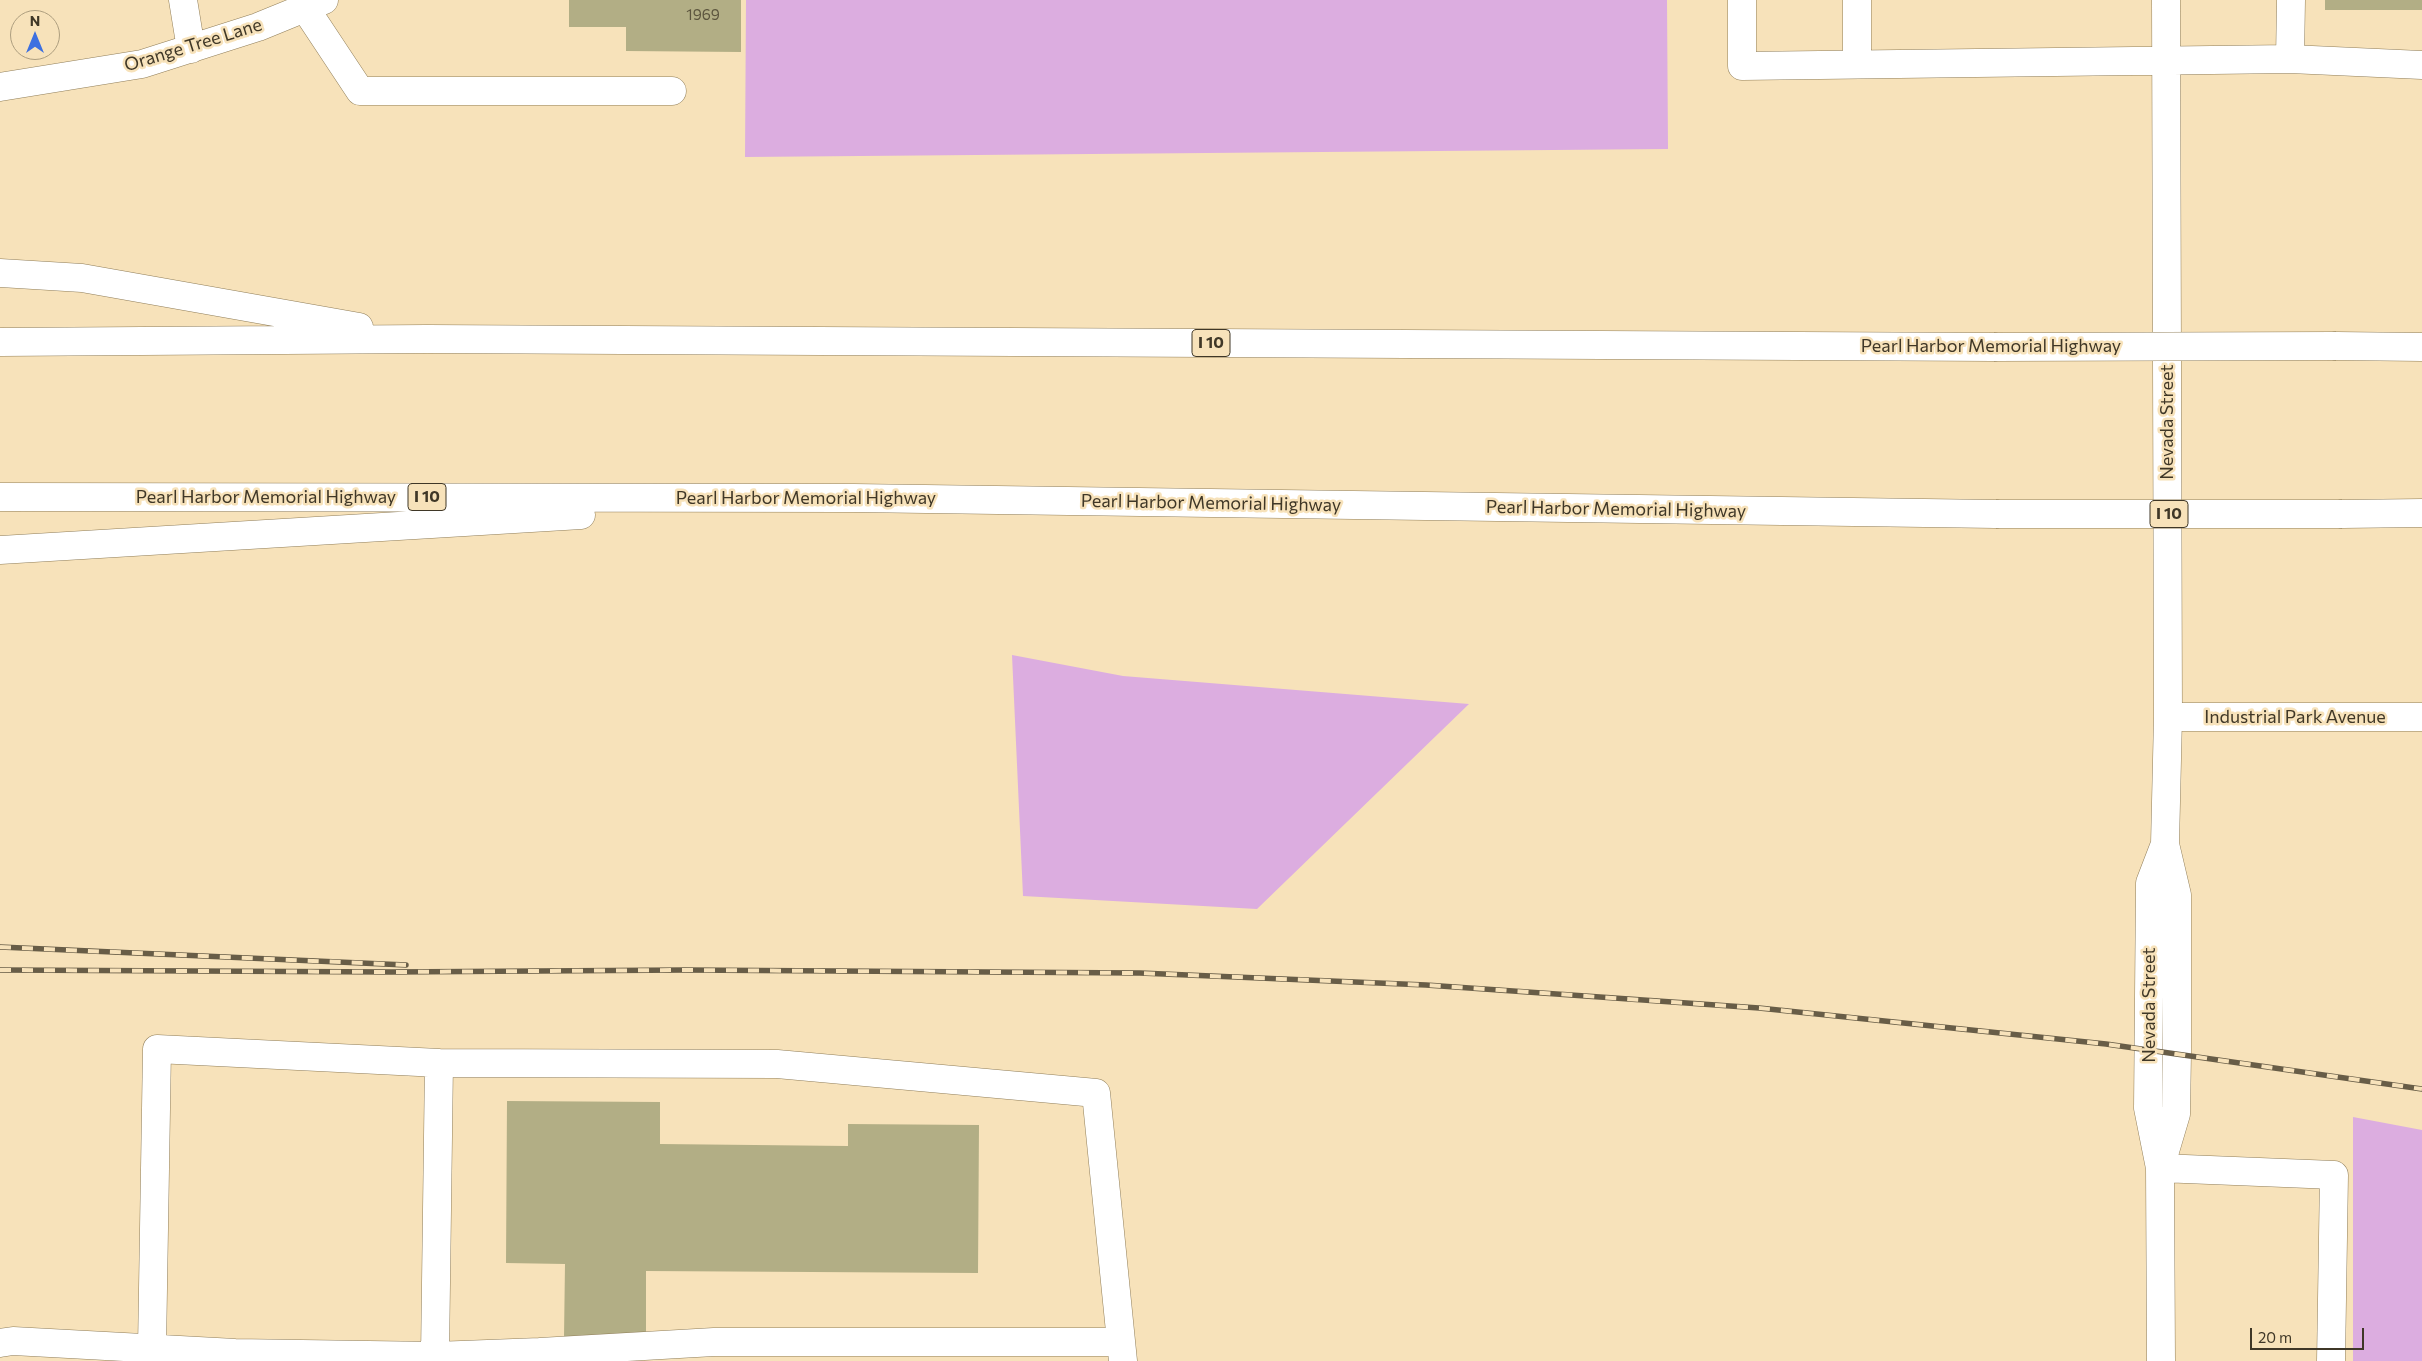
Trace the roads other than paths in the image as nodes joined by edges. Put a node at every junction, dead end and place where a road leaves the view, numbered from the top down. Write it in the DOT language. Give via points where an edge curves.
graph roads {
  1 [pos="183,0"];
  2 [pos="1742,0"];
  3 [pos="1857,0"];
  4 [pos="2166,0"];
  5 [pos="2292,0"];
  6 [pos="314,4"];
  7 [pos="191,49"];
  8 [pos="2290,60"];
  9 [pos="2166,61"];
  10 [pos="1857,64"];
  11 [pos="2422,65"];
  12 [pos="0,88"];
  13 [pos="672,91"];
  14 [pos="0,273"];
  15 [pos="427,339"];
  16 [pos="0,342"];
  17 [pos="2422,347"];
  18 [pos="0,497"];
  19 [pos="854,498"];
  20 [pos="2422,513"];
  21 [pos="0,550"];
  22 [pos="2168,717"];
  23 [pos="2422,717"];
  24 [pos="438,1063"];
  25 [pos="2160,1168"];
  26 [pos="6,1342"];
  27 [pos="1122,1351"];
  28 [pos="153,1355"];
  29 [pos="435,1356"];
  30 [pos="541,1356"];
  31 [pos="2161,1361"];
  32 [pos="2331,1361"];
  1 -- 7 [label="main road"];
  2 -- 10 [label="main road" via="1742,66"];
  3 -- 10 [label="main road"];
  4 -- 9 [label="main road, Nevada Street"];
  5 -- 8 [label="main road"];
  6 -- 7 [label="main road, Orange Tree Lane"];
  6 -- 13 [label="main road" via="360,91"];
  7 -- 12 [label="main road, Orange Tree Lane" via="142,64"];
  8 -- 9 [label="main road"];
  8 -- 11 [label="main road"];
  9 -- 10 [label="main road"];
  9 -- 22 [label="main road, Nevada Street"];
  14 -- 15 [label="main road" via="82,278"];
  15 -- 16 [label="main road, Pearl Harbor Memorial Highway / I 10"];
  15 -- 17 [label="main road, Pearl Harbor Memorial Highway / I 10, bridge"];
  18 -- 19 [label="main road, Pearl Harbor Memorial Highway / I 10"];
  19 -- 20 [label="main road, Pearl Harbor Memorial Highway / I 10, bridge" via="1996,514"];
  19 -- 21 [label="main road"];
  22 -- 23 [label="main road, Industrial Park Avenue"];
  22 -- 25 [label="main road, Nevada Street" via="2165,844 2150,883 2148,1108"];
  24 -- 27 [label="main road" via="777,1064 1096,1093"];
  24 -- 28 [label="main road" via="157,1049"];
  24 -- 29 [label="main road"];
  25 -- 31 [label="main road, Nevada Street"];
  25 -- 32 [label="main road" via="2334,1175"];
  26 -- 28 [label="main road"];
  27 -- 30 [label="main road" via="714,1342"];
  28 -- 29 [label="main road" via="235,1352"];
  29 -- 30 [label="main road"];
}
